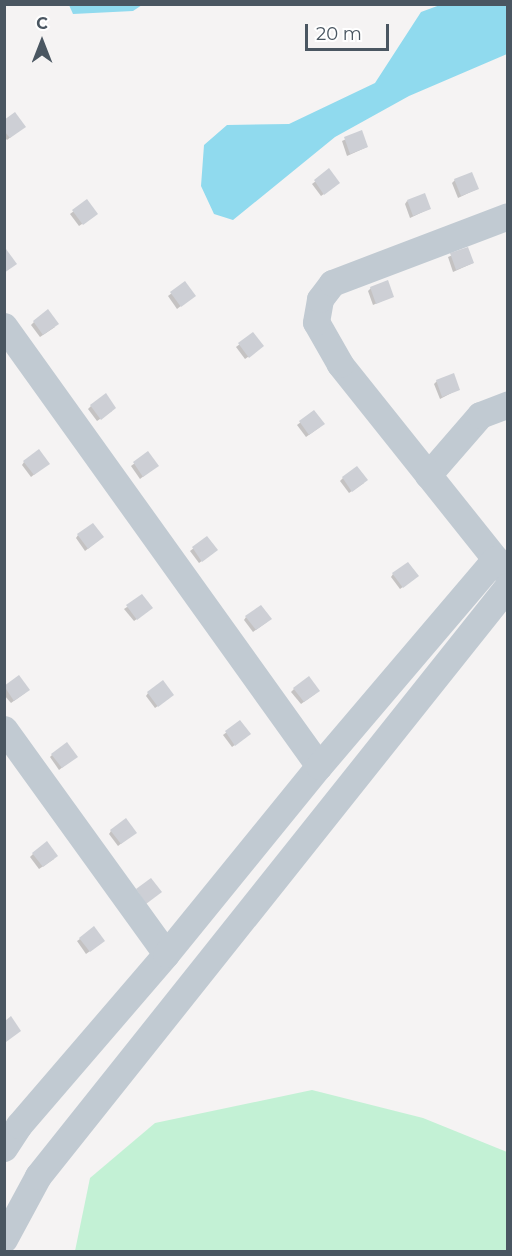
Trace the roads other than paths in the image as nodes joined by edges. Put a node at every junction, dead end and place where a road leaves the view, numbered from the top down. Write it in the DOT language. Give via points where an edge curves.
graph roads {
  1 [pos="507,216"];
  2 [pos="4,326"];
  3 [pos="507,404"];
  4 [pos="428,475"];
  5 [pos="501,567"];
  6 [pos="507,586"];
  7 [pos="4,729"];
  8 [pos="319,766"];
  9 [pos="166,954"];
  10 [pos="9,1127"];
  11 [pos="4,1239"];
  1 -- 4 [label="street" via="332,283 320,299 316,322 340,364"];
  2 -- 8 [label="street"];
  3 -- 4 [label="street" via="480,415"];
  4 -- 5 [label="street"];
  5 -- 8 [label="street"];
  6 -- 11 [label="street" via="38,1176"];
  7 -- 9 [label="street"];
  8 -- 9 [label="street"];
  9 -- 10 [label="street"];
}
